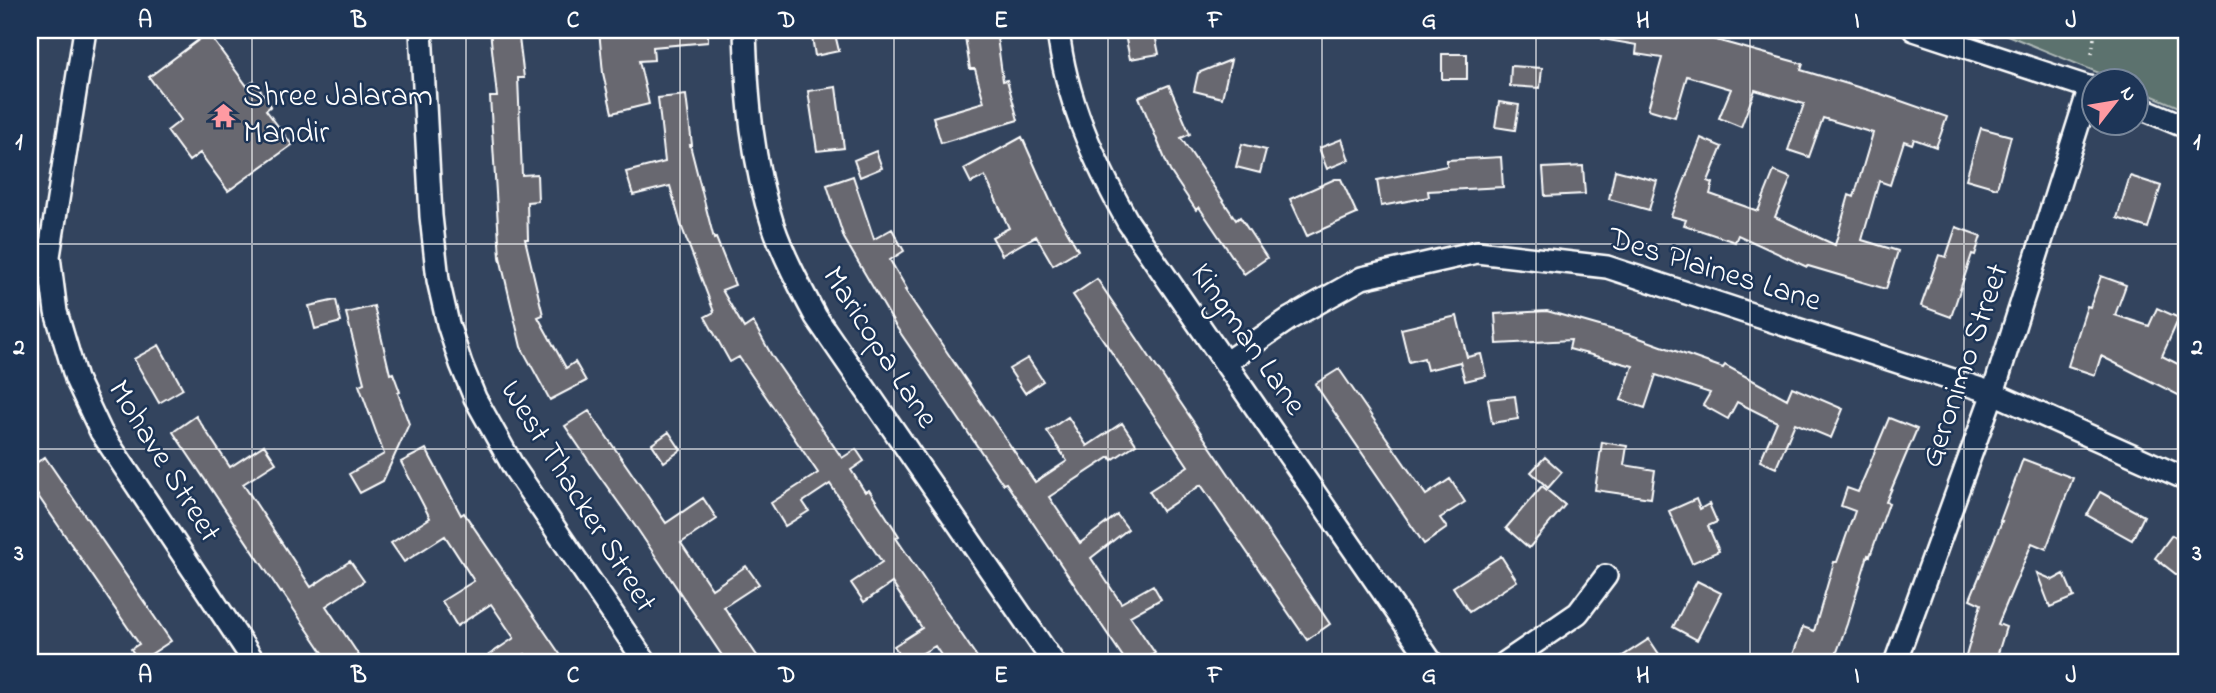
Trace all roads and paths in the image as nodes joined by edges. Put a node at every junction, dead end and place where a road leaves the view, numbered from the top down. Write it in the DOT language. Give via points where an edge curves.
graph roads {
  1 [pos="85,30"];
  2 [pos="421,30"];
  3 [pos="745,30"];
  4 [pos="1058,30"];
  5 [pos="1914,30"];
  6 [pos="2095,30"];
  7 [pos="2092,54"];
  8 [pos="2080,84"];
  9 [pos="2150,112"];
  10 [pos="2080,125"];
  11 [pos="2186,127"];
  12 [pos="39,255"];
  13 [pos="1225,363"];
  14 [pos="1993,393"];
  15 [pos="2186,479"];
  16 [pos="1606,576"];
  17 [pos="249,661"];
  18 [pos="646,663"];
  19 [pos="1054,663"];
  20 [pos="1432,663"];
  21 [pos="1505,663"];
  22 [pos="1895,663"];
  1 -- 12 [label="street, Mohave Street"];
  2 -- 18 [label="street, West Thacker Street" via="438,280 461,364 514,468"];
  3 -- 19 [label="street, Maricopa Lane" via="748,106 758,167 772,224 796,281"];
  4 -- 13 [label="street, Kingman Lane" via="1060,54 1077,111 1105,180 1128,222"];
  5 -- 8 [label="street"];
  6 -- 7 [label="path"];
  9 -- 11 [label="street"];
  10 -- 14 [label="street, Geronimo Street"];
  12 -- 17 [label="street, Mohave Street" via="90,412"];
  13 -- 14 [label="street, Des Plaines Lane" via="1289,319 1362,278 1477,252 1607,267"];
  13 -- 20 [label="street, Kingman Lane"];
  14 -- 15 [label="street, Des Plaines Lane"];
  14 -- 22 [label="street, Geronimo Street"];
  16 -- 21 [label="street" via="1578,613"];
}
